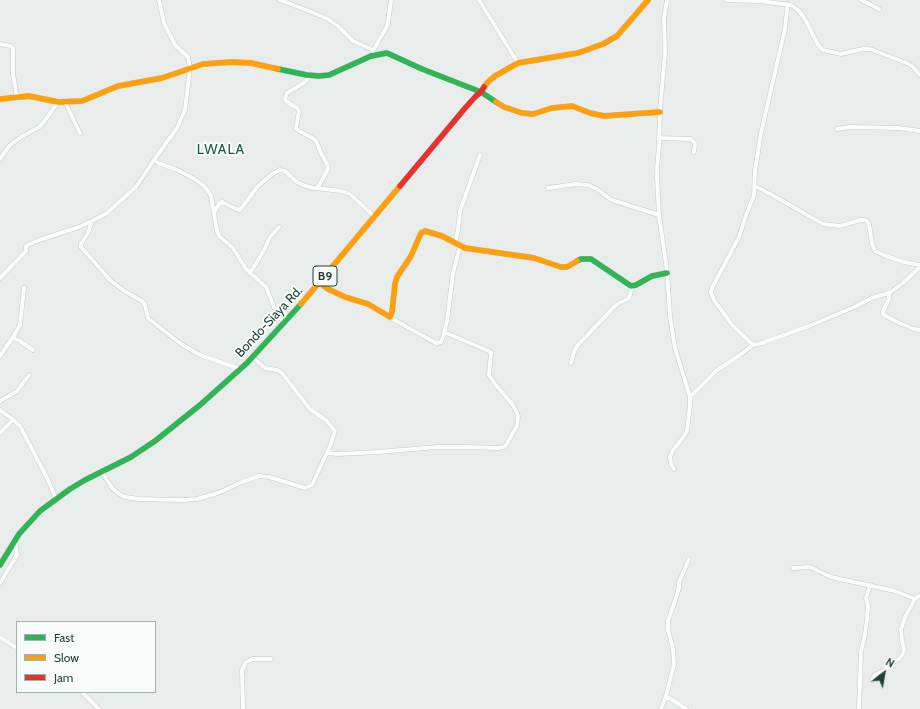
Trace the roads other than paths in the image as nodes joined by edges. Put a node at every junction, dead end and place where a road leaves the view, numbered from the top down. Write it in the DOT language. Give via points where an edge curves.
graph roads {
  1 [pos="159,0"];
  2 [pos="280,0"];
  3 [pos="392,0"];
  4 [pos="479,0"];
  5 [pos="648,0"];
  6 [pos="667,0"];
  7 [pos="727,0"];
  8 [pos="861,0"];
  9 [pos="787,4"];
  10 [pos="879,9"];
  11 [pos="0,44"];
  12 [pos="373,50"];
  13 [pos="371,56"];
  14 [pos="518,63"];
  15 [pos="190,68"];
  16 [pos="920,75"];
  17 [pos="310,76"];
  18 [pos="481,92"];
  19 [pos="16,97"];
  20 [pos="0,99"];
  21 [pos="58,102"];
  22 [pos="66,102"];
  23 [pos="660,112"];
  24 [pos="837,129"];
  25 [pos="920,131"];
  26 [pos="80,133"];
  27 [pos="660,138"];
  28 [pos="694,152"];
  29 [pos="480,155"];
  30 [pos="0,159"];
  31 [pos="154,160"];
  32 [pos="755,186"];
  33 [pos="316,188"];
  34 [pos="548,188"];
  35 [pos="214,212"];
  36 [pos="659,215"];
  37 [pos="375,216"];
  38 [pos="92,222"];
  39 [pos="279,227"];
  40 [pos="455,242"];
  41 [pos="460,246"];
  42 [pos="920,266"];
  43 [pos="250,273"];
  44 [pos="667,273"];
  45 [pos="0,278"];
  46 [pos="320,282"];
  47 [pos="632,286"];
  48 [pos="24,288"];
  49 [pos="889,293"];
  50 [pos="389,317"];
  51 [pos="284,323"];
  52 [pos="920,330"];
  53 [pos="444,332"];
  54 [pos="13,338"];
  55 [pos="753,345"];
  56 [pos="33,350"];
  57 [pos="0,356"];
  58 [pos="252,357"];
  59 [pos="571,363"];
  60 [pos="241,369"];
  61 [pos="29,375"];
  62 [pos="690,397"];
  63 [pos="0,401"];
  64 [pos="0,410"];
  65 [pos="13,420"];
  66 [pos="0,433"];
  67 [pos="327,454"];
  68 [pos="674,469"];
  69 [pos="101,471"];
  70 [pos="56,499"];
  71 [pos="15,540"];
  72 [pos="689,558"];
  73 [pos="0,564"];
  74 [pos="793,568"];
  75 [pos="0,583"];
  76 [pos="870,585"];
  77 [pos="920,596"];
  78 [pos="915,599"];
  79 [pos="0,637"];
  80 [pos="16,647"];
  81 [pos="271,659"];
  82 [pos="872,680"];
  83 [pos="83,693"];
  84 [pos="666,696"];
  85 [pos="99,709"];
  86 [pos="243,709"];
  87 [pos="661,709"];
  88 [pos="686,709"];
  89 [pos="859,709"];
  1 -- 15 [label="street" via="164,23 175,45 188,57"];
  2 -- 12 [label="street" via="328,19 352,41"];
  3 -- 12 [label="street" via="388,23"];
  4 -- 14 [label="street"];
  5 -- 14 [label="main road, Bondo-Siaya Rd. / B9" via="617,36 591,50"];
  6 -- 23 [label="street"];
  7 -- 9 [label="street"];
  8 -- 10 [label="street"];
  9 -- 16 [label="street" via="798,10 823,50 842,54 870,49 909,64"];
  9 -- 32 [label="street" via="785,28 761,133"];
  11 -- 19 [label="street" via="13,48"];
  12 -- 13 [label="street"];
  13 -- 17 [label="main road" via="329,75"];
  13 -- 18 [label="main road" via="390,54"];
  14 -- 18 [label="main road, Bondo-Siaya Rd. / B9" via="494,76"];
  15 -- 17 [label="main road" via="209,63 244,62"];
  15 -- 22 [label="main road" via="162,78 118,86 82,100"];
  15 -- 31 [label="street" via="185,110 177,128"];
  17 -- 33 [label="street" via="306,82 287,93 285,98 299,112 296,128 314,138 328,166"];
  18 -- 23 [label="main road" via="504,107 529,114 572,106 604,116"];
  18 -- 37 [label="main road, Bondo-Siaya Rd. / B9"];
  19 -- 20 [label="main road"];
  19 -- 21 [label="main road" via="29,96"];
  21 -- 22 [label="main road"];
  21 -- 30 [label="street" via="39,127 9,146"];
  22 -- 26 [label="street"];
  23 -- 27 [label="street"];
  24 -- 25 [label="street" via="899,128"];
  27 -- 28 [label="street" via="692,139 695,143"];
  27 -- 36 [label="street" via="657,169"];
  29 -- 40 [label="street" via="460,211"];
  31 -- 35 [label="street" via="193,178 204,186 210,194"];
  31 -- 38 [label="street" via="136,187"];
  32 -- 42 [label="street" via="823,224 840,226 866,220 875,251"];
  32 -- 55 [label="street" via="739,237 711,292 733,326"];
  33 -- 35 [label="street" via="303,185 285,171 278,170 258,186 240,210 222,202"];
  33 -- 37 [label="street" via="348,193"];
  34 -- 36 [label="street" via="588,185 615,201"];
  35 -- 43 [label="street" via="220,237 232,248"];
  36 -- 44 [label="street"];
  37 -- 46 [label="main road, Bondo-Siaya Rd. / B9"];
  38 -- 45 [label="street" via="26,246 26,251"];
  38 -- 60 [label="street" via="81,247 111,281 142,301 148,318 181,344 200,355"];
  39 -- 43 [label="street" via="270,237"];
  40 -- 41 [label="main road"];
  40 -- 50 [label="main road" via="433,233 421,233 411,256 397,277"];
  41 -- 47 [label="main road" via="534,258 564,267 591,259"];
  41 -- 53 [label="street"];
  42 -- 49 [label="street"];
  43 -- 51 [label="street" via="267,289"];
  44 -- 47 [label="main road" via="652,276"];
  44 -- 62 [label="street" via="675,348"];
  46 -- 50 [label="main road" via="328,289 368,304"];
  46 -- 51 [label="main road, Bondo-Siaya Rd. / B9"];
  47 -- 59 [label="street" via="628,299 617,304 577,346"];
  48 -- 54 [label="street" via="20,325"];
  49 -- 52 [label="street" via="889,299 882,310 883,314"];
  49 -- 55 [label="street" via="809,326"];
  50 -- 53 [label="street" via="437,343 441,342"];
  51 -- 58 [label="main road, Bondo-Siaya Rd. / B9"];
  53 -- 67 [label="street" via="492,352 489,375 512,404 518,416 517,426 504,447 442,447"];
  54 -- 56 [label="street"];
  54 -- 57 [label="street"];
  55 -- 62 [label="street" via="716,371"];
  58 -- 60 [label="main road, Bondo-Siaya Rd. / B9"];
  58 -- 67 [label="street" via="265,368 280,372 310,409 334,429 335,434"];
  60 -- 69 [label="main road, Bondo-Siaya Rd. / B9" via="162,436 131,457"];
  61 -- 63 [label="street" via="17,391"];
  62 -- 68 [label="street" via="687,430 670,457"];
  64 -- 65 [label="street"];
  65 -- 66 [label="street"];
  65 -- 70 [label="street" via="20,426"];
  67 -- 69 [label="street" via="314,482 306,488 259,476 191,500 125,497 116,492"];
  69 -- 70 [label="main road, Bondo-Siaya Rd. / B9"];
  70 -- 71 [label="main road, Bondo-Siaya Rd. / B9" via="40,511"];
  71 -- 73 [label="main road, Bondo-Siaya Rd. / B9"];
  71 -- 75 [label="street" via="17,556"];
  72 -- 84 [label="street" via="668,621 674,657"];
  74 -- 76 [label="street" via="810,567 831,577"];
  76 -- 78 [label="street"];
  76 -- 89 [label="street" via="866,598 868,613 861,652"];
  77 -- 78 [label="street"];
  78 -- 82 [label="street" via="901,631 903,654"];
  79 -- 80 [label="street"];
  81 -- 86 [label="street" via="253,659 246,662 242,670"];
  83 -- 85 [label="street"];
  84 -- 87 [label="street"];
  84 -- 88 [label="street"];
}
